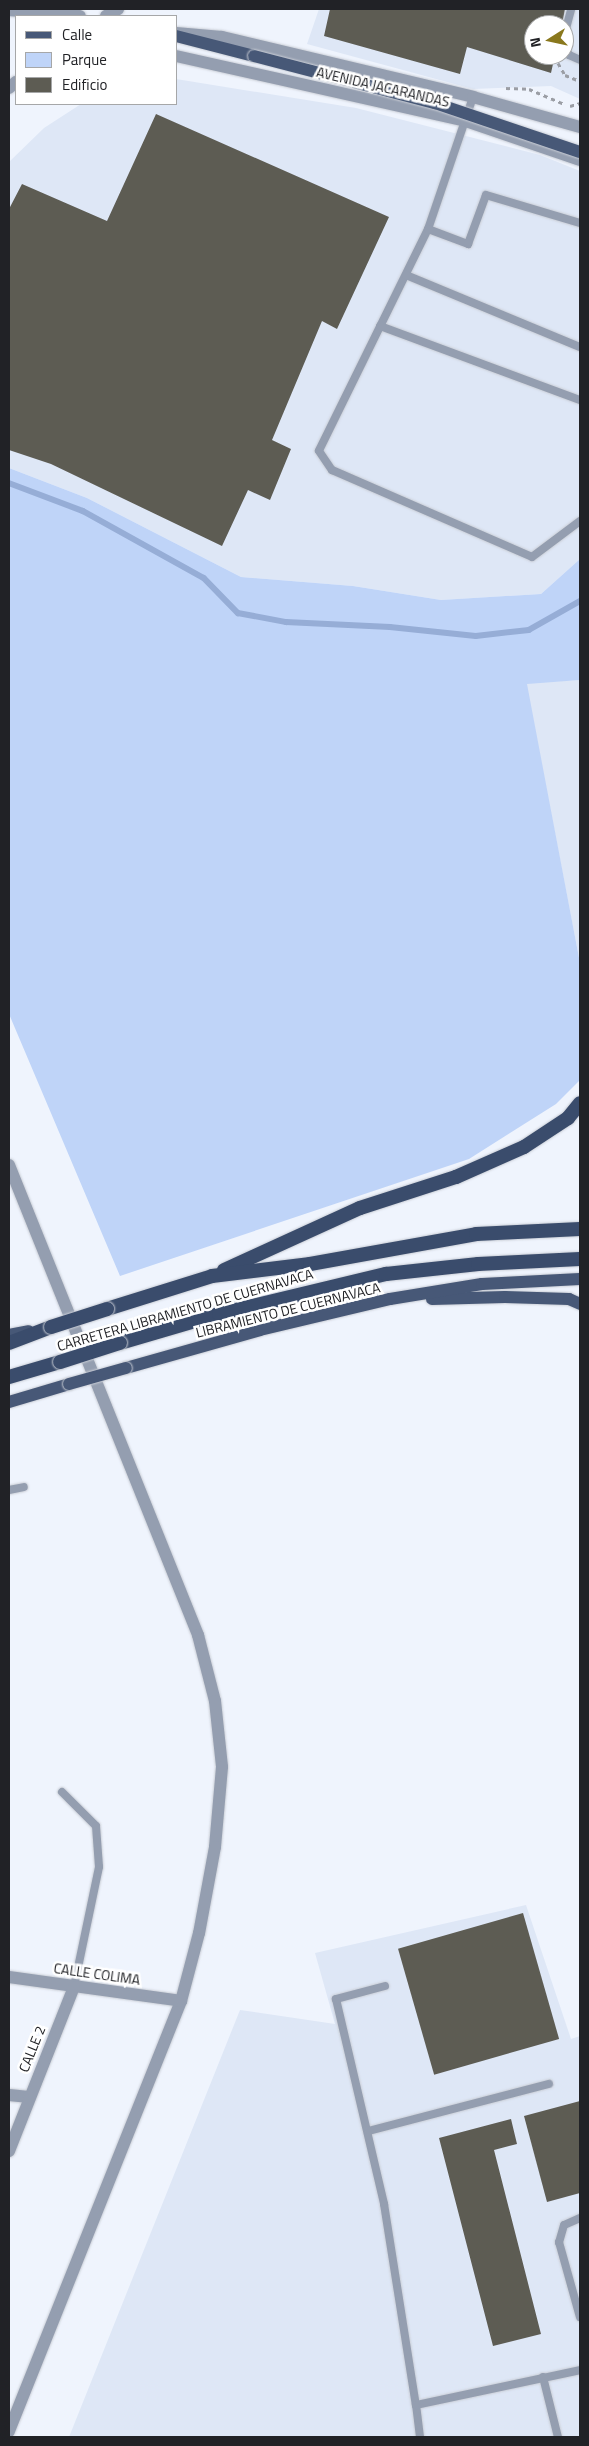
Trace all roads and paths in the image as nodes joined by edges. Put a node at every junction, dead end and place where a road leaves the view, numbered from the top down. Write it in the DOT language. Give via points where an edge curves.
graph roads {
  1 [pos="9,10"];
  2 [pos="66,15"];
  3 [pos="178,34"];
  4 [pos="178,35"];
  5 [pos="178,56"];
  6 [pos="559,65"];
  7 [pos="580,83"];
  8 [pos="473,97"];
  9 [pos="466,121"];
  10 [pos="580,127"];
  11 [pos="580,152"];
  12 [pos="580,160"];
  13 [pos="580,223"];
  14 [pos="428,229"];
  15 [pos="406,275"];
  16 [pos="380,326"];
  17 [pos="580,347"];
  18 [pos="580,400"];
  19 [pos="580,522"];
  20 [pos="580,1102"];
  21 [pos="9,1165"];
  22 [pos="580,1229"];
  23 [pos="580,1259"];
  24 [pos="212,1276"];
  25 [pos="580,1279"];
  26 [pos="390,1299"];
  27 [pos="580,1304"];
  28 [pos="51,1327"];
  29 [pos="9,1335"];
  30 [pos="9,1342"];
  31 [pos="9,1377"];
  32 [pos="9,1402"];
  33 [pos="24,1487"];
  34 [pos="9,1490"];
  35 [pos="62,1792"];
  36 [pos="9,1977"];
  37 [pos="74,1986"];
  38 [pos="384,1986"];
  39 [pos="181,2001"];
  40 [pos="549,2084"];
  41 [pos="9,2094"];
  42 [pos="29,2098"];
  43 [pos="368,2130"];
  44 [pos="9,2151"];
  45 [pos="580,2218"];
  46 [pos="580,2317"];
  47 [pos="580,2370"];
  48 [pos="543,2377"];
  49 [pos="416,2406"];
  50 [pos="9,2432"];
  51 [pos="420,2437"];
  52 [pos="558,2437"];
  1 -- 2 [label="street"];
  3 -- 8 [label="street, AVENIDA JACARANDAS" via="222,37"];
  4 -- 11 [label="main road, bridge" via="435,103"];
  5 -- 9 [label="street, AVENIDA JACARANDAS"];
  6 -- 7 [label="path" via="560,70"];
  8 -- 9 [label="lane"];
  8 -- 10 [label="street, AVENIDA JACARANDAS"];
  9 -- 12 [label="street, AVENIDA JACARANDAS"];
  9 -- 14 [label="lane"];
  13 -- 14 [label="lane" via="486,195 468,244"];
  14 -- 15 [label="lane"];
  15 -- 16 [label="lane"];
  15 -- 17 [label="lane"];
  16 -- 18 [label="lane"];
  16 -- 19 [label="lane" via="319,452 332,470 532,557"];
  20 -- 24 [label="highway" via="568,1118 524,1147 456,1177 360,1208"];
  21 -- 39 [label="street" via="198,1636 215,1701 222,1767 215,1847 199,1933"];
  22 -- 24 [label="highway, CARRETERA LIBRAMIENTO DE CUERNAVACA" via="476,1234 310,1264"];
  23 -- 31 [label="highway, CARRETERA LIBRAMIENTO DE CUERNAVACA, bridge" via="478,1264 386,1274 219,1314"];
  24 -- 28 [label="highway, CARRETERA LIBRAMIENTO DE CUERNAVACA, bridge"];
  25 -- 26 [label="main road, LIBRAMIENTO DE CUERNAVACA" via="482,1284"];
  26 -- 27 [label="main road" via="505,1297 569,1299"];
  26 -- 32 [label="main road, LIBRAMIENTO DE CUERNAVACA, bridge" via="260,1330"];
  28 -- 29 [label="main road"];
  28 -- 30 [label="highway, CARRETERA LIBRAMIENTO DE CUERNAVACA"];
  33 -- 34 [label="lane"];
  35 -- 37 [label="lane" via="96,1826 100,1867"];
  36 -- 37 [label="street, CALLE COLIMA"];
  37 -- 39 [label="street, CALLE COLIMA"];
  37 -- 42 [label="street, CALLE 2"];
  38 -- 43 [label="lane" via="336,1999"];
  39 -- 50 [label="street"];
  40 -- 43 [label="lane"];
  41 -- 42 [label="street"];
  42 -- 44 [label="street, CALLE 2"];
  43 -- 49 [label="lane" via="384,2204"];
  45 -- 46 [label="lane" via="564,2226 559,2242"];
  47 -- 48 [label="lane"];
  48 -- 49 [label="lane"];
  48 -- 52 [label="lane"];
  49 -- 51 [label="lane"];
}
